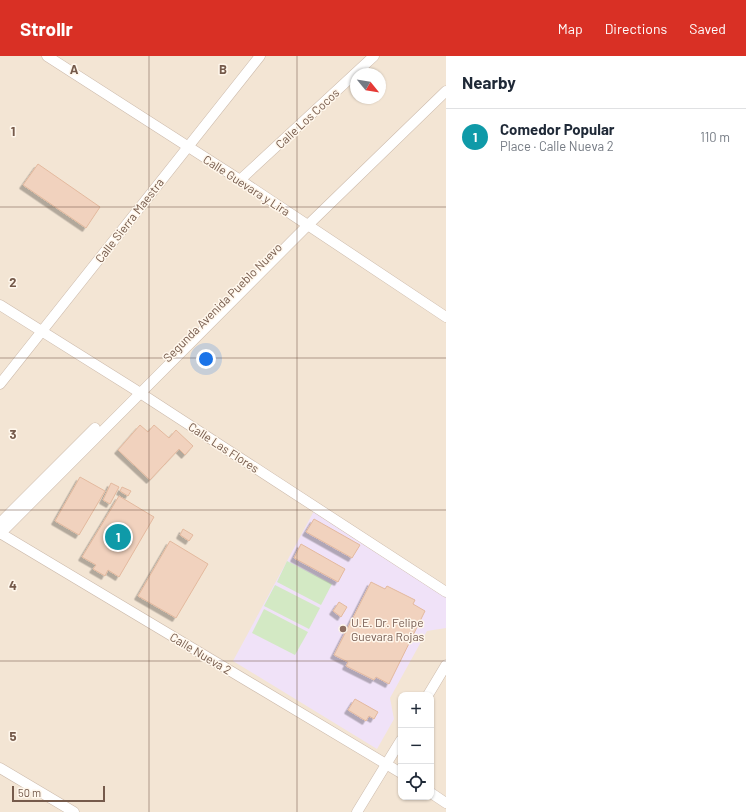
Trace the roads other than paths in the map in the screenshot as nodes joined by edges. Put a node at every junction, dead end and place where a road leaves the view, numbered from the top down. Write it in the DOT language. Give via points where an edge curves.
graph roads {
  1 [pos="47,56"];
  2 [pos="260,56"];
  3 [pos="374,56"];
  4 [pos="446,83"];
  5 [pos="446,91"];
  6 [pos="187,146"];
  7 [pos="240,180"];
  8 [pos="305,224"];
  9 [pos="0,305"];
  10 [pos="446,317"];
  11 [pos="41,332"];
  12 [pos="0,384"];
  13 [pos="137,391"];
  14 [pos="0,531"];
  15 [pos="446,592"];
  16 [pos="446,665"];
  17 [pos="430,692"];
  18 [pos="398,745"];
  19 [pos="387,763"];
  20 [pos="0,768"];
  21 [pos="398,771"];
  22 [pos="434,795"];
  23 [pos="446,803"];
  24 [pos="74,812"];
  25 [pos="358,812"];
  1 -- 6 [label="street, Calle Guevara y Lira"];
  2 -- 6 [label="street, Calle Sierra Maestra"];
  3 -- 7 [label="street, Calle Los Cocos"];
  4 -- 8 [label="street, Segunda Avenida Pueblo Nuevo"];
  5 -- 8 [label="street"];
  6 -- 7 [label="street, Calle Guevara y Lira"];
  6 -- 11 [label="street, Calle Sierra Maestra"];
  7 -- 8 [label="street, Calle Guevara y Lira"];
  8 -- 10 [label="street, Calle Guevara y Lira"];
  8 -- 13 [label="street, Segunda Avenida Pueblo Nuevo"];
  9 -- 11 [label="street, Calle Las Flores"];
  11 -- 12 [label="street, Calle Sierra Maestra"];
  11 -- 13 [label="street, Calle Las Flores"];
  13 -- 14 [label="street, Segunda Avenida Pueblo Nuevo"];
  13 -- 15 [label="street, Calle Las Flores"];
  14 -- 19 [label="street, Calle Nueva 2"];
  16 -- 17 [label="street"];
  18 -- 19 [label="street"];
  19 -- 21 [label="street, Calle Nueva 2"];
  19 -- 25 [label="street"];
  20 -- 24 [label="street"];
  22 -- 23 [label="street"];
}
